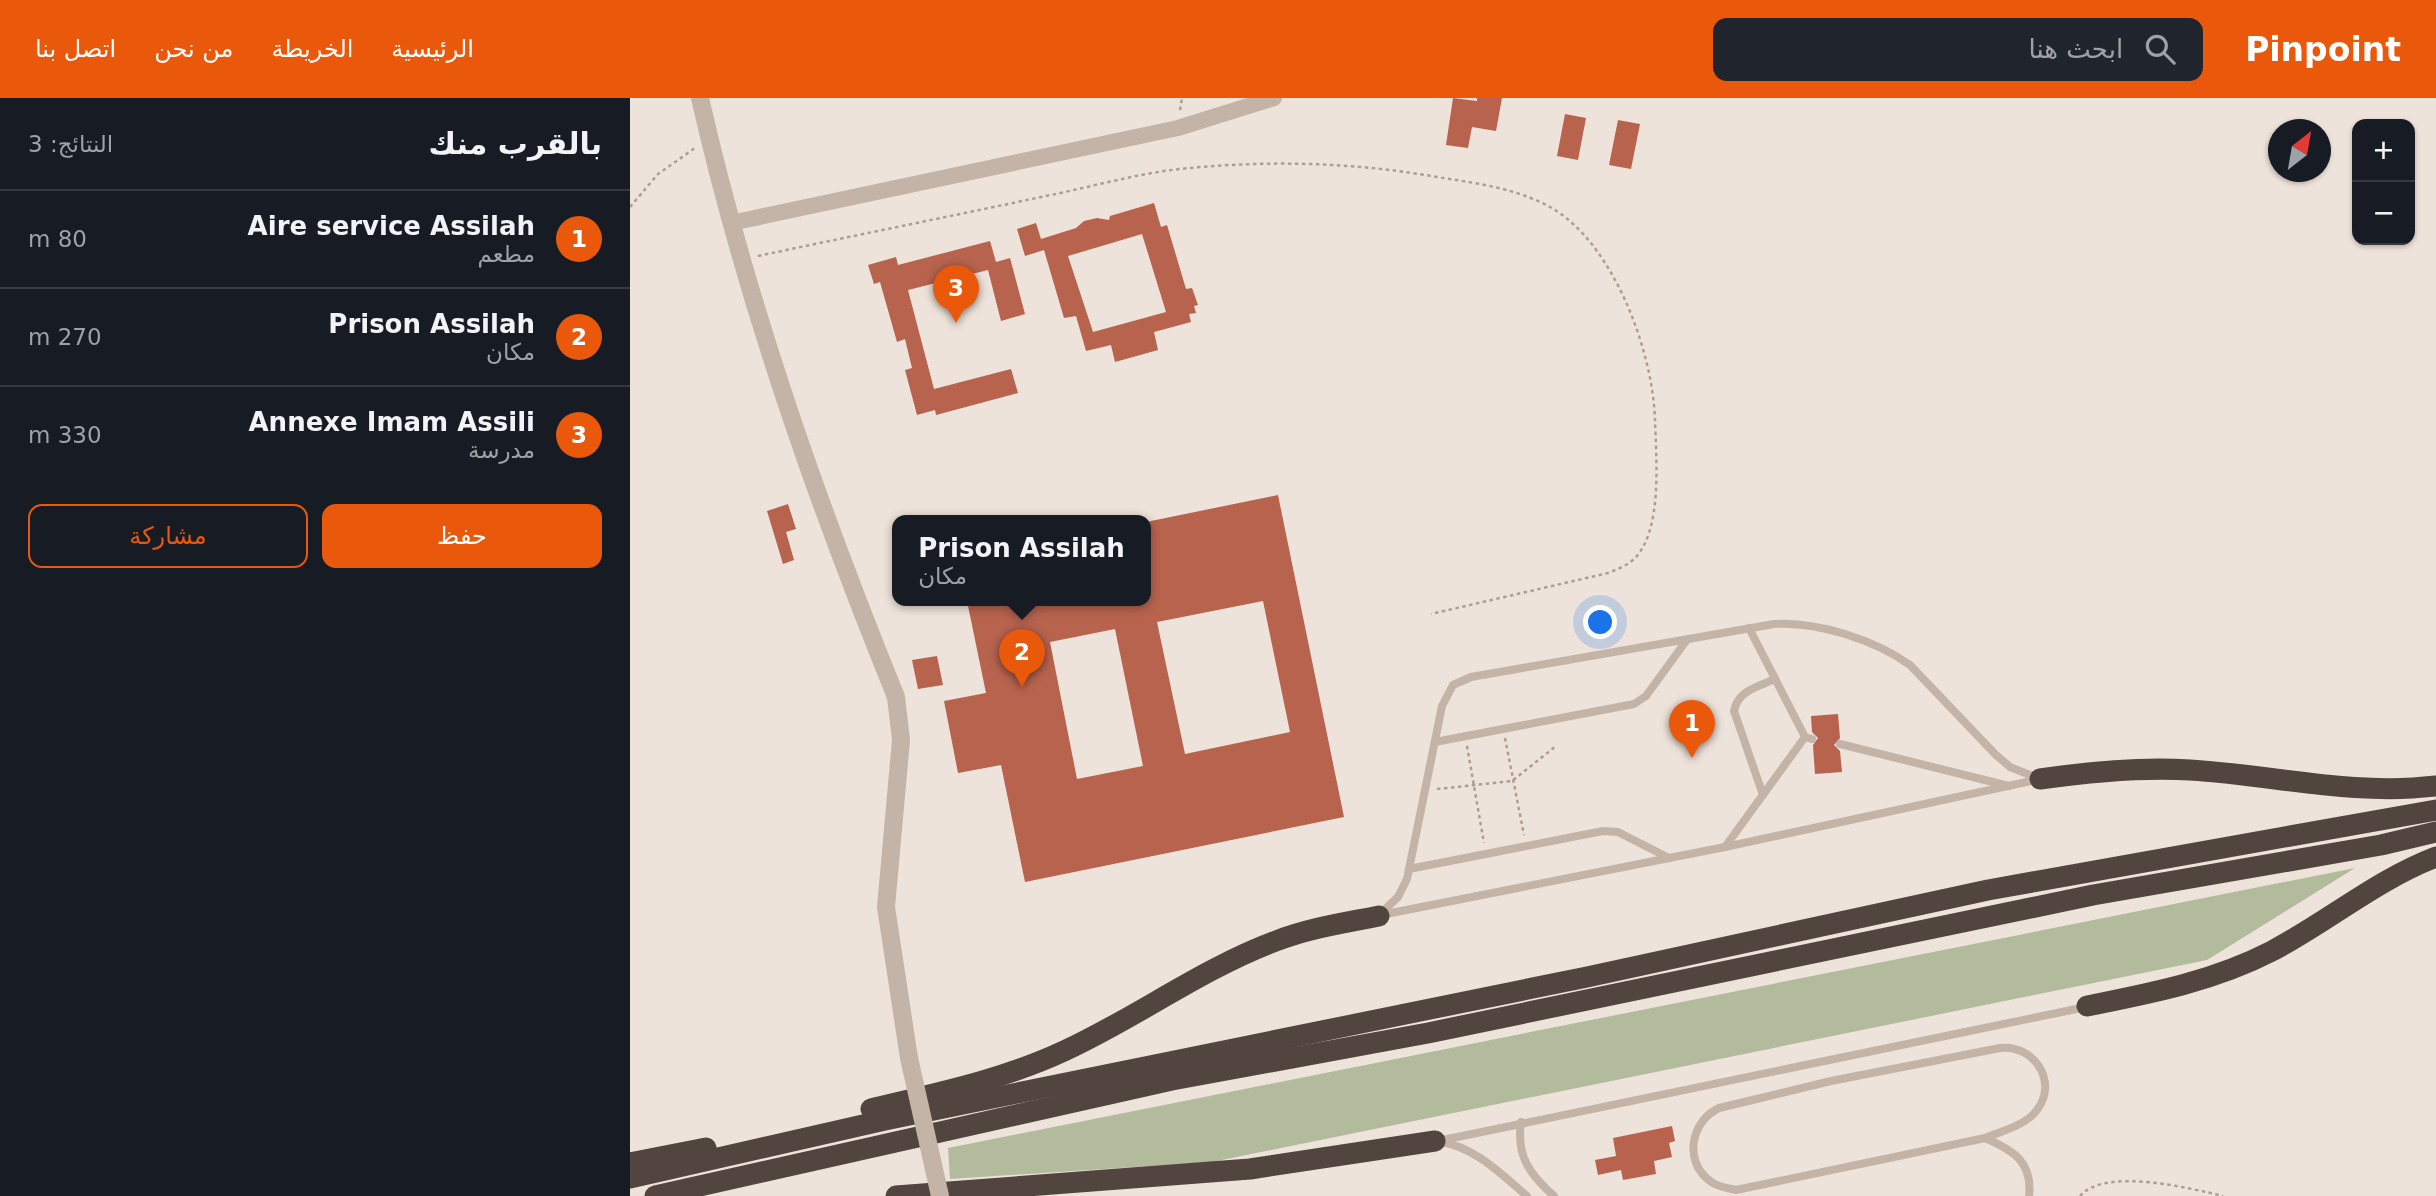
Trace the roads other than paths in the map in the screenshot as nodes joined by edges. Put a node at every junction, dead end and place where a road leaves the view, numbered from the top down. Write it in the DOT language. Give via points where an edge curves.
graph roads {
  1 [pos="700,98"];
  2 [pos="1274,98"];
  3 [pos="731,223"];
  4 [pos="1749,628"];
  5 [pos="1686,641"];
  6 [pos="1775,680"];
  7 [pos="1435,742"];
  8 [pos="1840,744"];
  9 [pos="2040,779"];
  10 [pos="2011,786"];
  11 [pos="2436,786"];
  12 [pos="1763,794"];
  13 [pos="2436,810"];
  14 [pos="2436,832"];
  15 [pos="1726,847"];
  16 [pos="2436,857"];
  17 [pos="1669,858"];
  18 [pos="1409,869"];
  19 [pos="1379,916"];
  20 [pos="2087,1006"];
  21 [pos="1521,1122"];
  22 [pos="1985,1138"];
  23 [pos="1435,1141"];
  24 [pos="630,1163"];
  25 [pos="630,1178"];
  26 [pos="1736,1190"];
  27 [pos="655,1196"];
  28 [pos="896,1196"];
  29 [pos="940,1196"];
  30 [pos="1527,1196"];
  31 [pos="1554,1196"];
  32 [pos="1728,1196"];
  33 [pos="2029,1196"];
  1 -- 3 [label="street"];
  2 -- 3 [label="street" via="1178,128"];
  3 -- 29 [label="street, bridge" via="801,452 896,697 900,716 886,907 909,1058"];
  4 -- 5 [label="lane"];
  4 -- 6 [label="lane"];
  4 -- 9 [label="lane" via="1814,624 1895,654 1996,754 2010,766"];
  5 -- 7 [label="lane" via="1646,696 1634,704"];
  5 -- 7 [label="lane" via="1458,681 1442,706"];
  6 -- 12 [label="lane" via="1809,738"];
  6 -- 12 [label="lane" via="1745,692 1734,711"];
  7 -- 18 [label="lane"];
  8 -- 10 [label="lane"];
  9 -- 10 [label="lane"];
  9 -- 11 [label="highway" via="2144,769 2374,791"];
  10 -- 15 [label="lane"];
  12 -- 15 [label="lane"];
  13 -- 25 [label="highway" via="1988,890 885,1120"];
  14 -- 27 [label="highway" via="2093,895 1427,1033 1172,1080"];
  15 -- 17 [label="lane"];
  16 -- 20 [label="highway" via="2225,973"];
  17 -- 18 [label="lane" via="1618,832"];
  17 -- 19 [label="lane"];
  18 -- 19 [label="lane" via="1398,897"];
  19 -- 24 [label="highway" via="1305,932 1246,953 1065,1051 1021,1069"];
  20 -- 21 [label="lane"];
  21 -- 23 [label="lane"];
  21 -- 31 [label="lane" via="1524,1162"];
  22 -- 26 [label="lane"];
  22 -- 26 [label="lane" via="2032,1116 2042,1100 2044,1076 2038,1063 2018,1049 2000,1048 1831,1081 1708,1113 1694,1137 1697,1166 1710,1182"];
  22 -- 33 [label="lane" via="2018,1155 2030,1178"];
  23 -- 28 [label="highway" via="1250,1169"];
  23 -- 30 [label="lane" via="1455,1144 1478,1156"];
  26 -- 32 [label="lane"];
}
